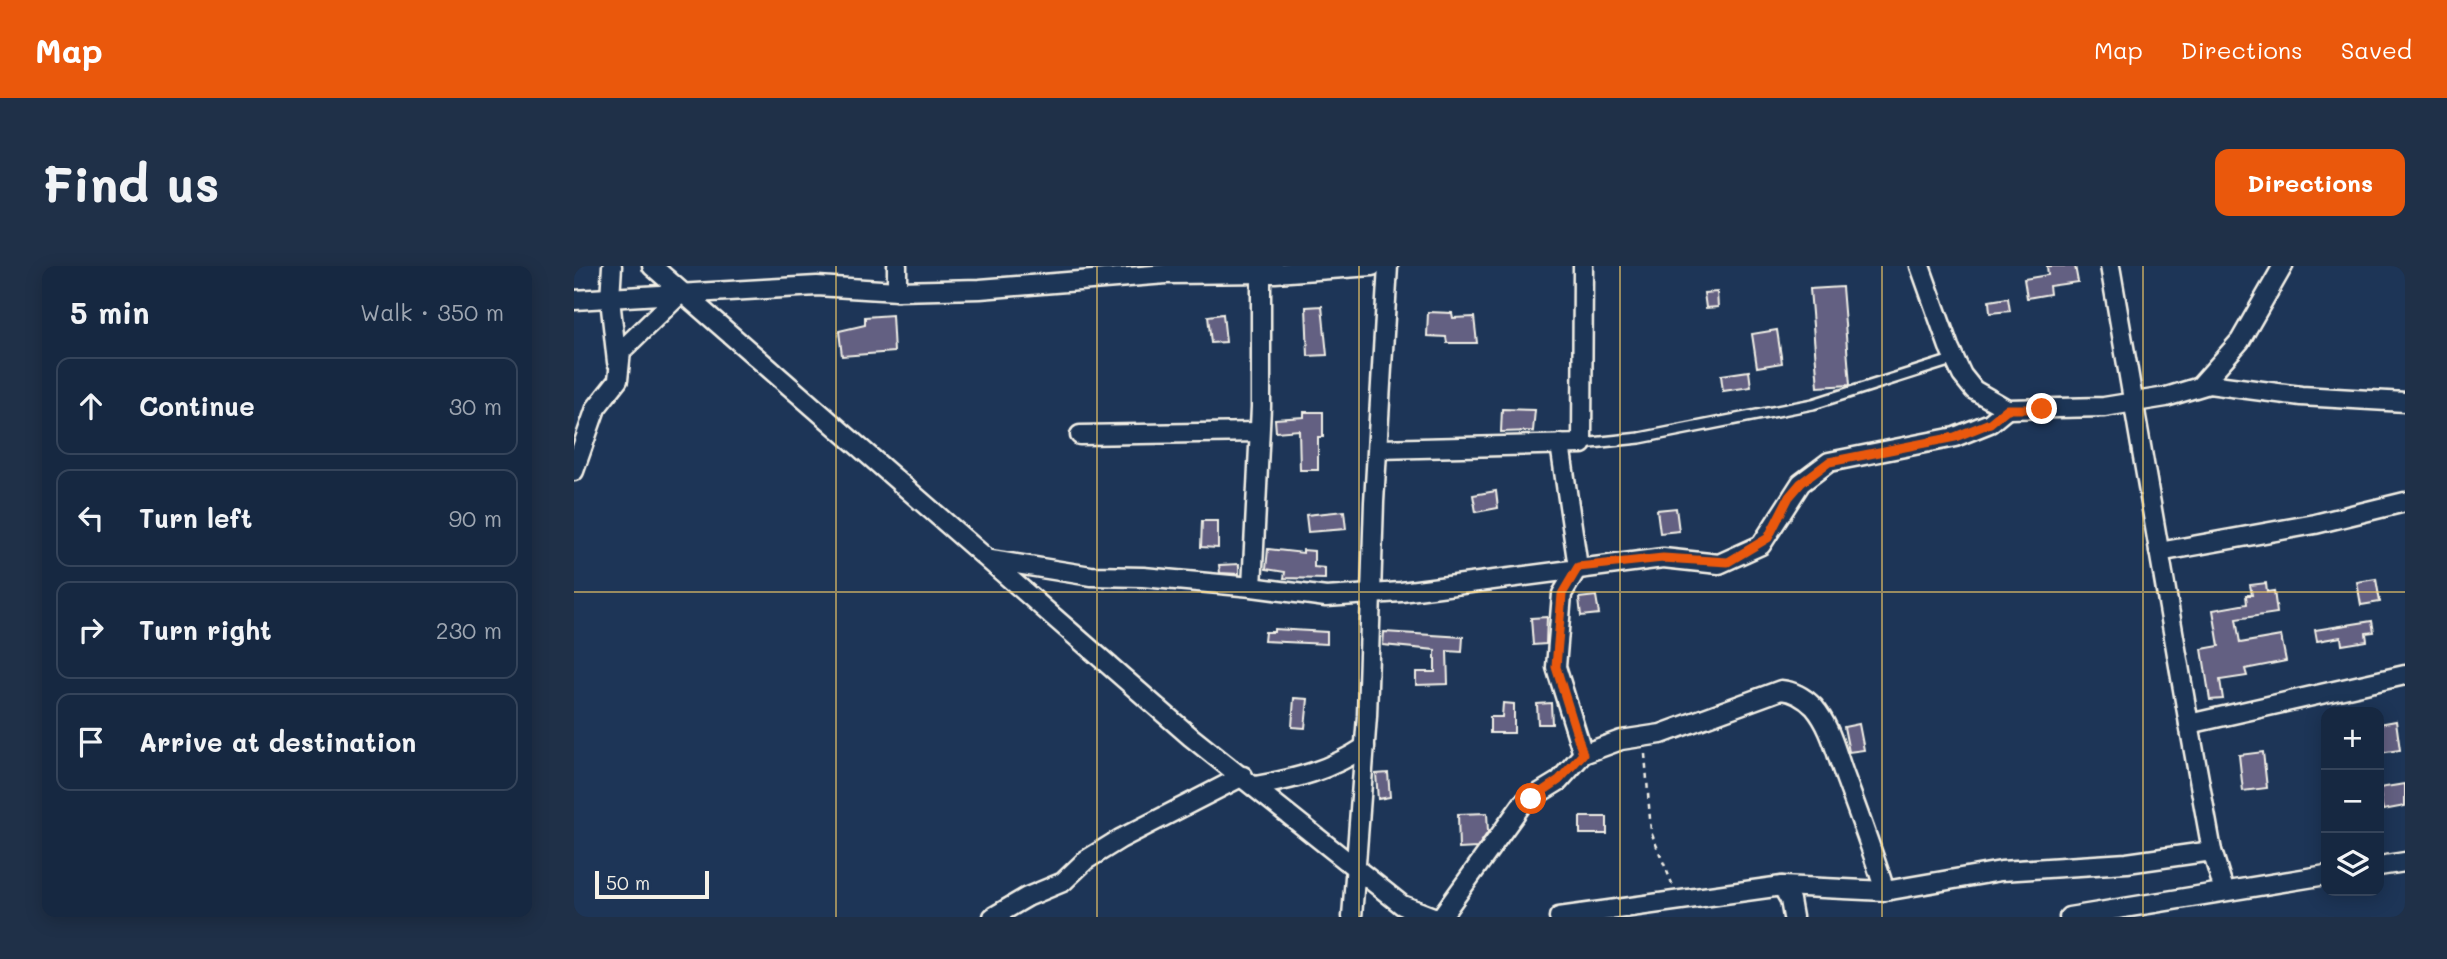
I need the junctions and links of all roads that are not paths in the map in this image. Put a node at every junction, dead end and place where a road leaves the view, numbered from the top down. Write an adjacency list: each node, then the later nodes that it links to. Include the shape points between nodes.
1 (612, 266): 15 (street)
2 (652, 266): 14 (street)
3 (897, 266): 13 (street)
4 (1045, 266): 12 (street)
5 (1372, 266): 11 (street)
6 (1388, 266): 27 (street)
7 (1583, 266): 26 (street)
8 (1920, 266): 17 (street)
9 (2110, 266): 20 (street)
10 (2283, 266): 19 (street, via 2240,341)
11 (1261, 269): 12 (street); 23 (street)
12 (1047, 285): 13 (street)
13 (897, 291): 14 (street, via 817,286)
14 (680, 294): 15 (street); 18 (street, via 621,351); 31 (street)
15 (610, 299): 16 (street); 18 (street)
16 (574, 300)
17 (1955, 359): 22 (street, via 1975,390); 26 (lane, via 1813,404 1640,438)
18 (618, 380): 28 (street, via 596,408)
19 (2202, 385): 20 (street); 21 (street, via 2339,400)
20 (2136, 402): 22 (street); 30 (street)
21 (2405, 402)
22 (2007, 409): 32 (street, via 1990,423 1955,437 1829,462 1812,471 1795,490 1768,538 1728,562 1663,558)
23 (1259, 432): 24 (street); 33 (street)
24 (1080, 435)
25 (1560, 444): 26 (street); 27 (street); 32 (street)
26 (1583, 444)
27 (1378, 449): 34 (street)
28 (574, 471)
29 (2405, 502): 30 (street, via 2315,524)
30 (2159, 551): 36 (street)
31 (991, 560): 33 (street, via 1091,576); 39 (street, via 1191,737)
32 (1578, 567): 34 (street); 38 (street, via 1562,594 1556,667)
33 (1252, 587): 34 (street, via 1326,597)
34 (1373, 592): 37 (street)
35 (2405, 675): 36 (street)
36 (2189, 724): 40 (street)
37 (1365, 747): 39 (street, via 1301,778); 43 (street)
38 (1583, 754): 47 (street, via 1612,742 1643,739 1774,692 1793,691 1815,709 1832,739); 52 (street, via 1559,780 1523,803)
39 (1249, 781): 43 (street); 49 (street, via 1120,839 1086,860 1063,882)
40 (2213, 851): 46 (street); 47 (street, via 2127,863 2001,871)
41 (2405, 862): 42 (street)
42 (2384, 865)
43 (1354, 868): 50 (street); 51 (street, via 1402,905)
44 (2321, 876): 46 (street)
45 (1782, 886): 47 (street); 53 (street); 54 (street)
46 (2224, 890): 48 (street)
47 (1885, 891)
48 (2169, 909): 55 (street)
49 (992, 917)
50 (1352, 917)
51 (1433, 917)
52 (1441, 917)
53 (1559, 917)
54 (1793, 917)
55 (2069, 917)

